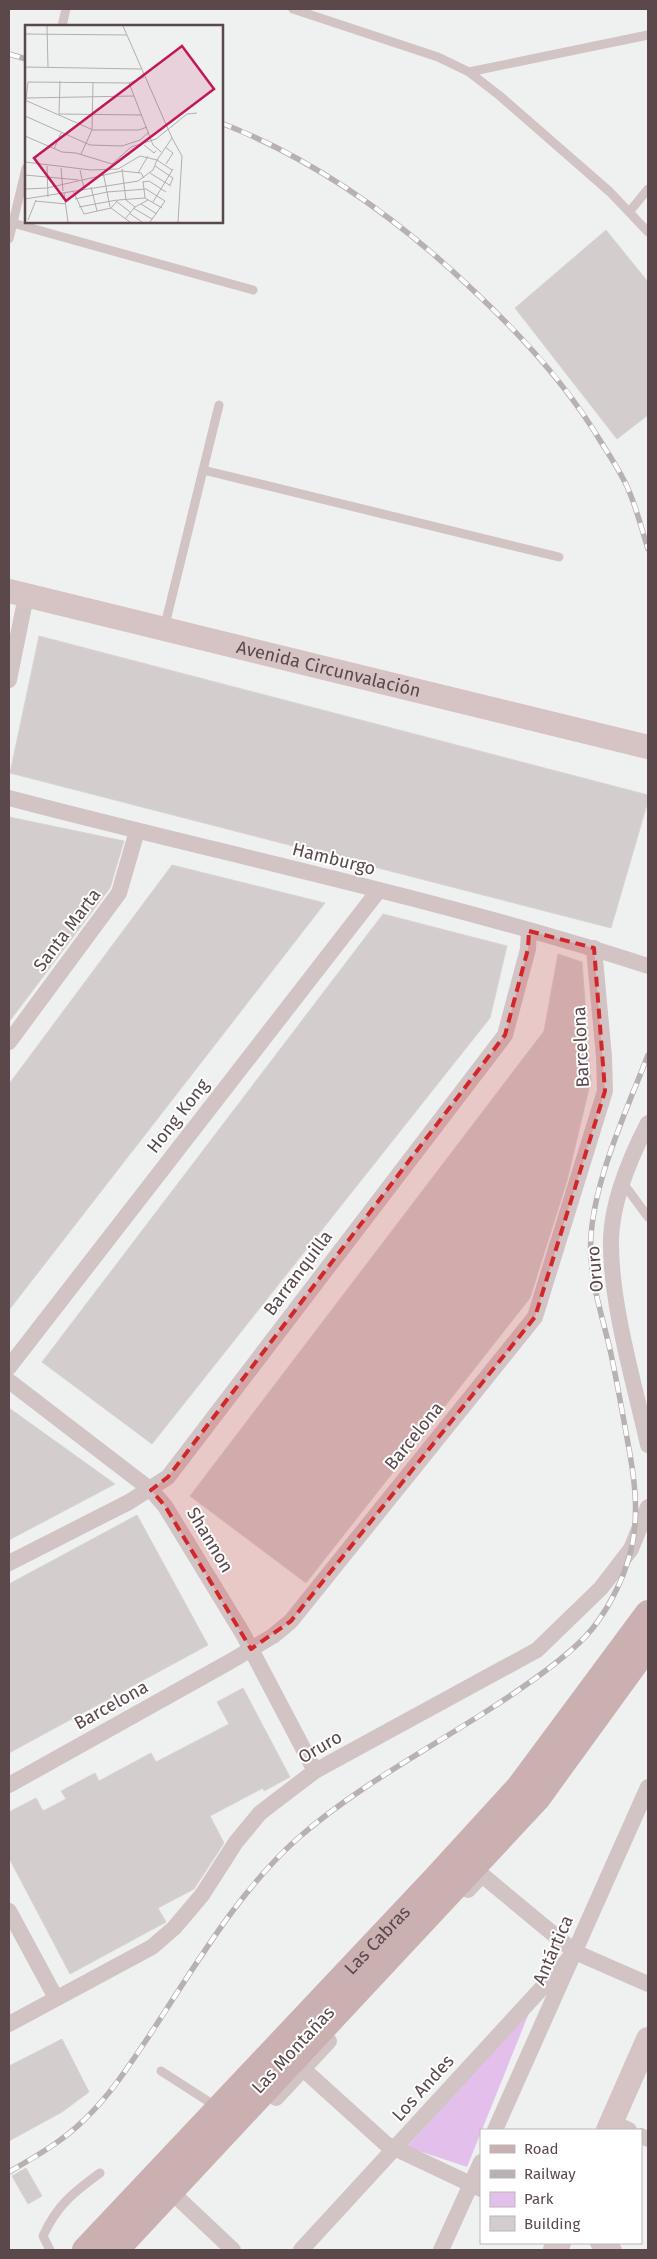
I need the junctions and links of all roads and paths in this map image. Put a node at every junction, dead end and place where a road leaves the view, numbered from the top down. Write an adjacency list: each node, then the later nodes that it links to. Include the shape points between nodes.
1 (66, 9): 3 (lane)
2 (293, 9): 5 (lane, via 438,56)
3 (62, 25)
4 (648, 35): 5 (lane)
5 (469, 72): 8 (lane)
6 (25, 172): 9 (lane)
7 (648, 189): 8 (lane)
8 (630, 211): 10 (lane)
9 (11, 223): 11 (lane); 12 (lane)
10 (648, 232)
11 (9, 239)
12 (252, 290)
13 (219, 405): 14 (lane)
14 (203, 470): 15 (lane); 17 (lane)
15 (559, 557)
16 (17, 593): 17 (street, Avenida Circunvalación); 18 (street)
17 (164, 629): 19 (street, Avenida Circunvalación)
18 (9, 680)
19 (648, 747)
20 (9, 798): 21 (street, Hamburgo)
21 (136, 831): 22 (street, Hamburgo); 26 (street, Santa Marta, via 120,893)
22 (379, 890): 23 (street, Hamburgo); 30 (street, Hong Kong)
23 (529, 931): 24 (street, Hamburgo); 33 (street, Barranquilla, via 528,949 505,1035 168,1477)
24 (594, 948): 25 (street, Hamburgo); 38 (street, Barcelona, via 604,1091 535,1317 291,1621)
25 (648, 966)
26 (9, 1042)
27 (648, 1123): 28 (street, Oruro)
28 (623, 1183): 29 (lane); 32 (street, Oruro, via 611,1237 614,1277)
29 (648, 1217)
30 (9, 1367)
31 (9, 1381): 33 (street, Shannon)
32 (648, 1445)
33 (151, 1490): 35 (street, Barranquilla); 38 (street, Shannon, via 176,1521)
34 (648, 1507): 39 (street, Oruro, via 632,1549 601,1588 537,1650)
35 (9, 1563)
36 (648, 1613): 50 (main road, Las Cabras, via 519,1787)
37 (648, 1646): 61 (main road, Las Cabras, via 537,1799)
38 (251, 1649): 39 (street, Shannon); 40 (street, Barcelona)
39 (314, 1771): 45 (street, Oruro, via 260,1813 236,1842 202,1895 174,1928 152,1947)
40 (9, 1785)
41 (648, 1787): 43 (street, Antártica)
42 (9, 1911): 45 (street)
43 (575, 1952): 44 (street); 48 (street, Las Montañas, via 482,1875); 52 (street, Antártica); 53 (street, Los Andes)
44 (648, 1984)
45 (56, 1998): 46 (street, Oruro)
46 (9, 2024)
47 (648, 2039): 51 (street)
48 (303, 2069): 53 (street); 57 (street, Las Montañas)
49 (161, 2071): 50 (lane)
50 (219, 2108): 60 (main road, Las Cabras)
51 (616, 2128)
52 (495, 2129)
53 (394, 2149): 56 (street); 64 (street, Los Andes)
54 (480, 2167): 56 (street)
55 (100, 2173): 59 (lane, via 69,2196 54,2215 43,2236)
56 (476, 2187): 65 (street)
57 (180, 2200): 62 (street, Las Montañas); 63 (street)
58 (600, 2244): 66 (street)
59 (45, 2249)
60 (85, 2250)
61 (116, 2250)
62 (132, 2250)
63 (233, 2250)
64 (301, 2250)
65 (441, 2250)
66 (614, 2250)

